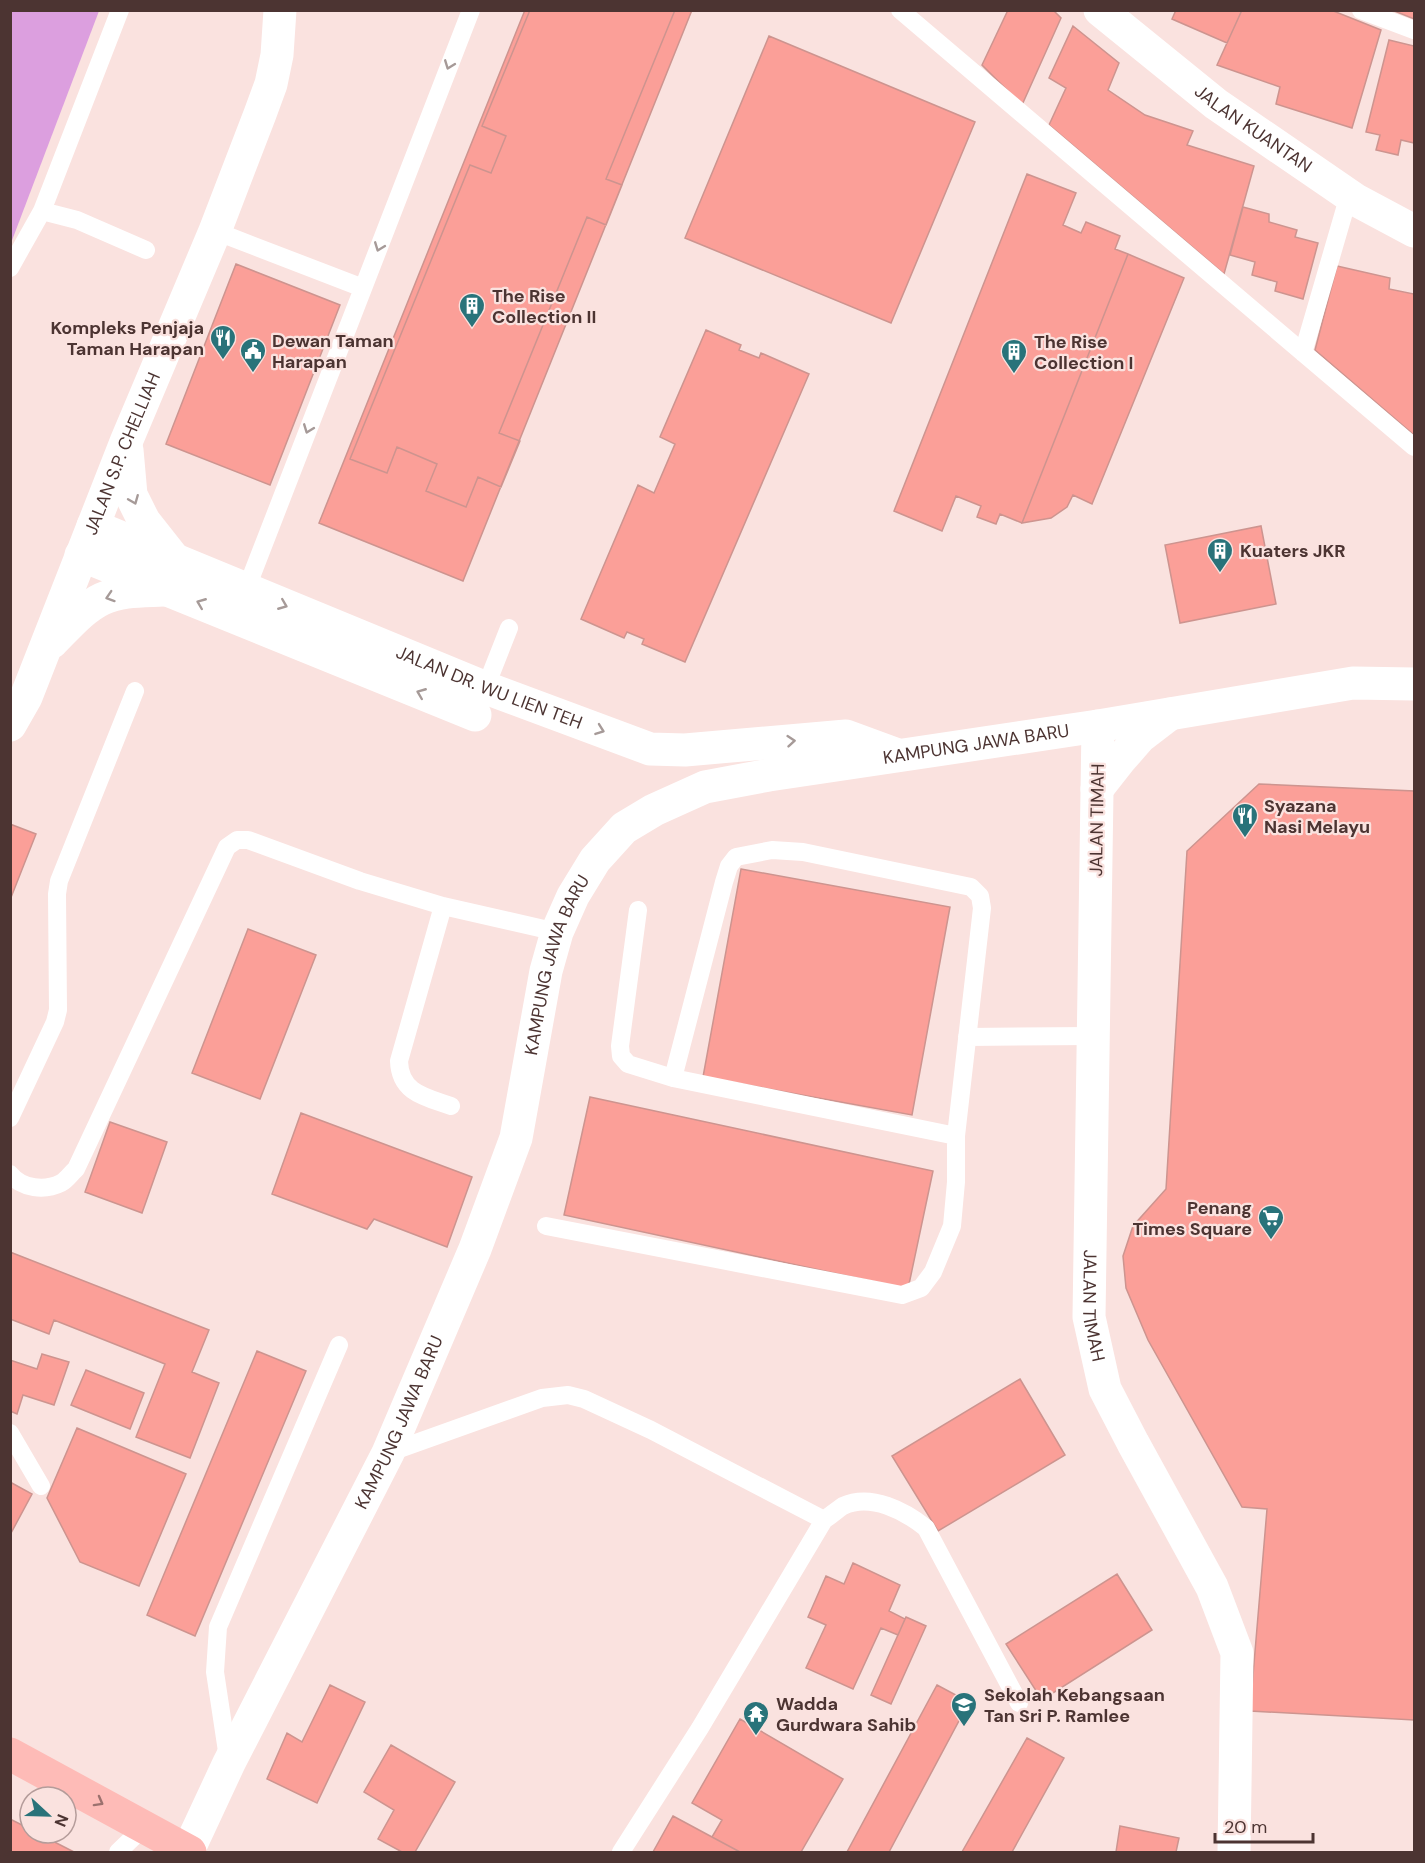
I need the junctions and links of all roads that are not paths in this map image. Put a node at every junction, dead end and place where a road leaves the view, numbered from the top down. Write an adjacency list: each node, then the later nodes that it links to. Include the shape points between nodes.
1 (120, 10): 9 (lane)
2 (280, 10): 10 (street, JALAN S.P. CHELLIAH, via 271,84)
3 (471, 10): 14 (lane, one-way to 14)
4 (900, 10): 15 (lane)
5 (1100, 10): 8 (street, JALAN KUANTAN, via 1216,104)
6 (1361, 10): 7 (lane)
7 (1414, 30)
8 (1349, 195): 11 (street, JALAN KUANTAN); 15 (lane)
9 (42, 212): 12 (lane, via 77,220); 13 (lane)
10 (215, 231): 14 (lane); 16 (street, JALAN S.P. CHELLIAH)
11 (1414, 231)
12 (146, 250)
13 (10, 268)
14 (363, 288): 20 (lane, one-way to 20)
15 (1303, 353): 17 (lane)
16 (126, 442): 18 (street, JALAN S.P. CHELLIAH); 19 (street, one-way to 19, via 131,495)
17 (1414, 447)
18 (87, 541): 19 (street, JALAN DR. WU LIEN TEH); 22 (street, JALAN S.P. CHELLIAH)
19 (172, 576): 20 (street, JALAN DR. WU LIEN TEH); 22 (street, one-way to 22, via 102,599); 25 (street, JALAN DR. WU LIEN TEH, one-way to 19)
20 (246, 590): 25 (street, JALAN DR. WU LIEN TEH, one-way to 25)
21 (510, 628): 25 (lane)
22 (45, 648): 27 (street, JALAN S.P. CHELLIAH)
23 (1414, 684): 26 (street, KAMPUNG JAWA BARU, via 1353,683)
24 (135, 691): 38 (lane, via 59,881 56,1016)
25 (480, 701): 29 (street, JALAN DR. WU LIEN TEH, one-way to 29, via 650,749 685,750 846,736)
26 (1172, 713): 28 (street, KAMPUNG JAWA BARU); 30 (street, via 1140,737)
27 (10, 725)
28 (1098, 726): 29 (street, KAMPUNG JAWA BARU); 30 (street, JALAN TIMAH)
29 (900, 756): 33 (street, KAMPUNG JAWA BARU, via 705,788 654,810 624,828 595,860)
30 (1097, 789): 34 (street, JALAN TIMAH)
31 (443, 906): 33 (lane); 37 (lane, via 399,1070 404,1083 415,1093); 40 (lane, via 248,840 237,840 226,847 76,1169 63,1182 46,1188 30,1187)
32 (638, 910): 36 (lane, via 621,1056 628,1064)
33 (557, 932): 44 (street, KAMPUNG JAWA BARU, via 546,971 516,1138 475,1249)
34 (1094, 1036): 35 (lane); 54 (street, JALAN TIMAH, via 1089,1317 1105,1389 1212,1587 1237,1653)
35 (967, 1037): 36 (lane, via 982,908 980,896 971,887 803,852 772,850 736,857 729,866); 39 (lane)
36 (673, 1078): 39 (lane)
37 (451, 1106)
38 (10, 1118)
39 (956, 1136): 41 (lane, via 952,1226 933,1272 921,1288 902,1295)
40 (10, 1174)
41 (546, 1226)
42 (339, 1345): 49 (lane, via 218,1627 215,1672)
43 (10, 1433): 45 (lane)
44 (388, 1453): 46 (lane, via 542,1398 568,1395 584,1398 651,1430); 49 (street, KAMPUNG JAWA BARU)
45 (41, 1486)
46 (824, 1520): 47 (lane, via 843,1506 879,1503 926,1528); 53 (lane)
47 (1019, 1703)
48 (10, 1754): 50 (main road, one-way to 50)
49 (229, 1763): 52 (street, KAMPUNG JAWA BARU)
50 (144, 1827): 51 (lane); 52 (main road)
51 (118, 1852)
52 (189, 1852)
53 (621, 1852)
54 (1234, 1852)

